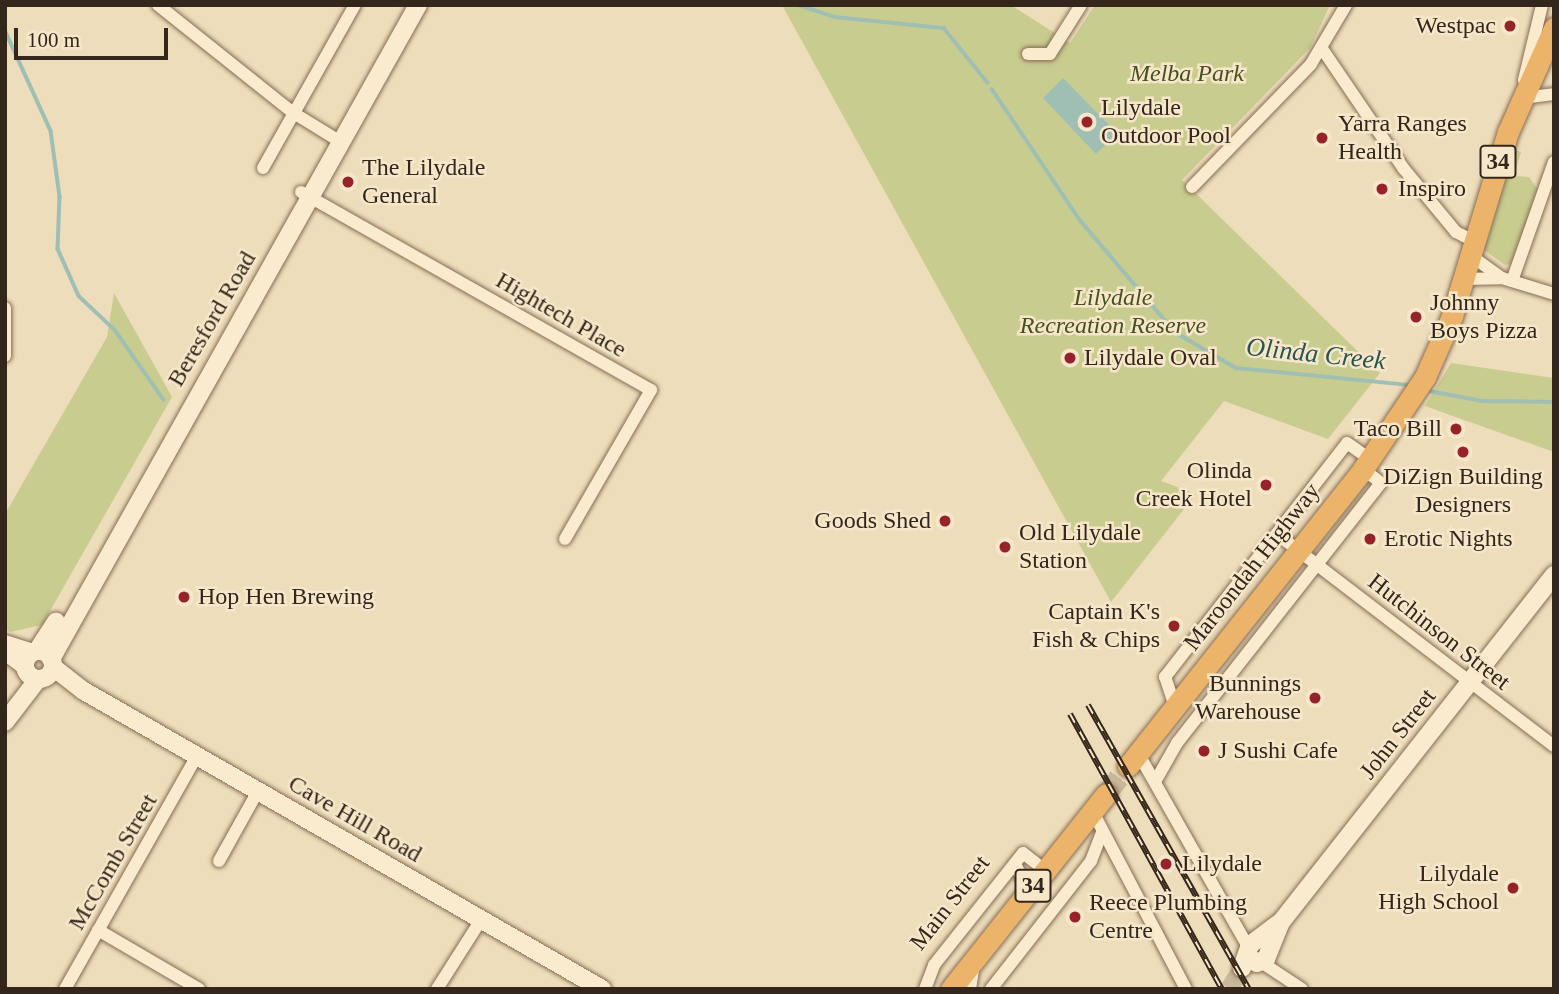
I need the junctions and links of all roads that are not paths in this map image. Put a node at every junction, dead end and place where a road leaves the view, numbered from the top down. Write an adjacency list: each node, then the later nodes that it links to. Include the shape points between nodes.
1 (158, 5): 8 (street)
2 (355, 5): 14 (street)
3 (407, 5): 15 (main road, Beresford Road)
4 (418, 5): 15 (main road, Beresford Road)
5 (1081, 5): 11 (street, via 1050,54)
6 (1346, 5): 10 (street)
7 (1542, 5): 13 (street)
8 (172, 9): 14 (street)
9 (1554, 29): 13 (highway, 34)
10 (1323, 50): 18 (street); 20 (street, via 1404,169)
11 (1028, 54)
12 (1554, 94): 13 (street)
13 (1521, 100): 20 (highway, 34)
14 (292, 112): 15 (street); 17 (street)
15 (337, 139): 19 (main road, Beresford Road)
16 (1554, 162): 22 (street)
17 (263, 169)
18 (1192, 187)
19 (305, 195): 28 (street, Hightech Place, via 651,390); 34 (main road, Beresford Road)
20 (1472, 248): 21 (highway, 34); 22 (street)
21 (1463, 279): 22 (street); 26 (highway, Maroondah Highway / 34, via 1425,377)
22 (1507, 279): 23 (street)
23 (1554, 294)
24 (5, 308): 25 (street)
25 (5, 356)
26 (1363, 468): 27 (street, via 1347,443); 29 (highway, Maroondah Highway / 34); 30 (street, via 1381,483)
27 (1278, 535): 29 (street, Hutchinson Street); 36 (street, via 1165,677)
28 (565, 539)
29 (1299, 550): 30 (street, Hutchinson Street); 36 (highway, Maroondah Highway / 34)
30 (1317, 564): 35 (street, Hutchinson Street); 41 (street, via 1177,743)
31 (1554, 575): 35 (main road, John Street)
32 (5, 643): 34 (street, Cave Hill Road)
33 (5, 652): 34 (street, Cave Hill Road)
34 (38, 666): 37 (main road, Beresford Road); 39 (main road, Cave Hill Road)
35 (1469, 683): 38 (street, Hutchinson Street); 52 (main road, John Street)
36 (1175, 706): 40 (highway, Maroondah Highway / 34)
37 (6, 720)
38 (1554, 746)
39 (197, 755): 42 (main road, Cave Hill Road); 51 (street, McComb Street)
40 (1133, 759): 41 (street)
41 (1156, 780): 52 (street)
42 (258, 791): 47 (street); 50 (main road, Cave Hill Road)
43 (1106, 794): 44 (highway, 34)
44 (1093, 812): 45 (street); 48 (highway, 34)
45 (1102, 832): 61 (street, via 1091,861); 62 (street)
46 (1019, 858): 48 (street); 49 (street); 58 (street, Main Street, via 934,965)
47 (219, 861)
48 (1046, 871): 49 (highway, 34)
49 (1029, 892): 53 (highway, 34)
50 (481, 920): 56 (street); 57 (main road, Cave Hill Road)
51 (98, 930): 54 (street); 55 (street, McComb Street)
52 (1255, 958): 63 (street)
53 (974, 960): 59 (highway, 34); 60 (street)
54 (197, 988)
55 (65, 989)
56 (437, 989)
57 (602, 989)
58 (925, 989)
59 (951, 989)
60 (971, 989)
61 (991, 989)
62 (1186, 989)
63 (1302, 989)

